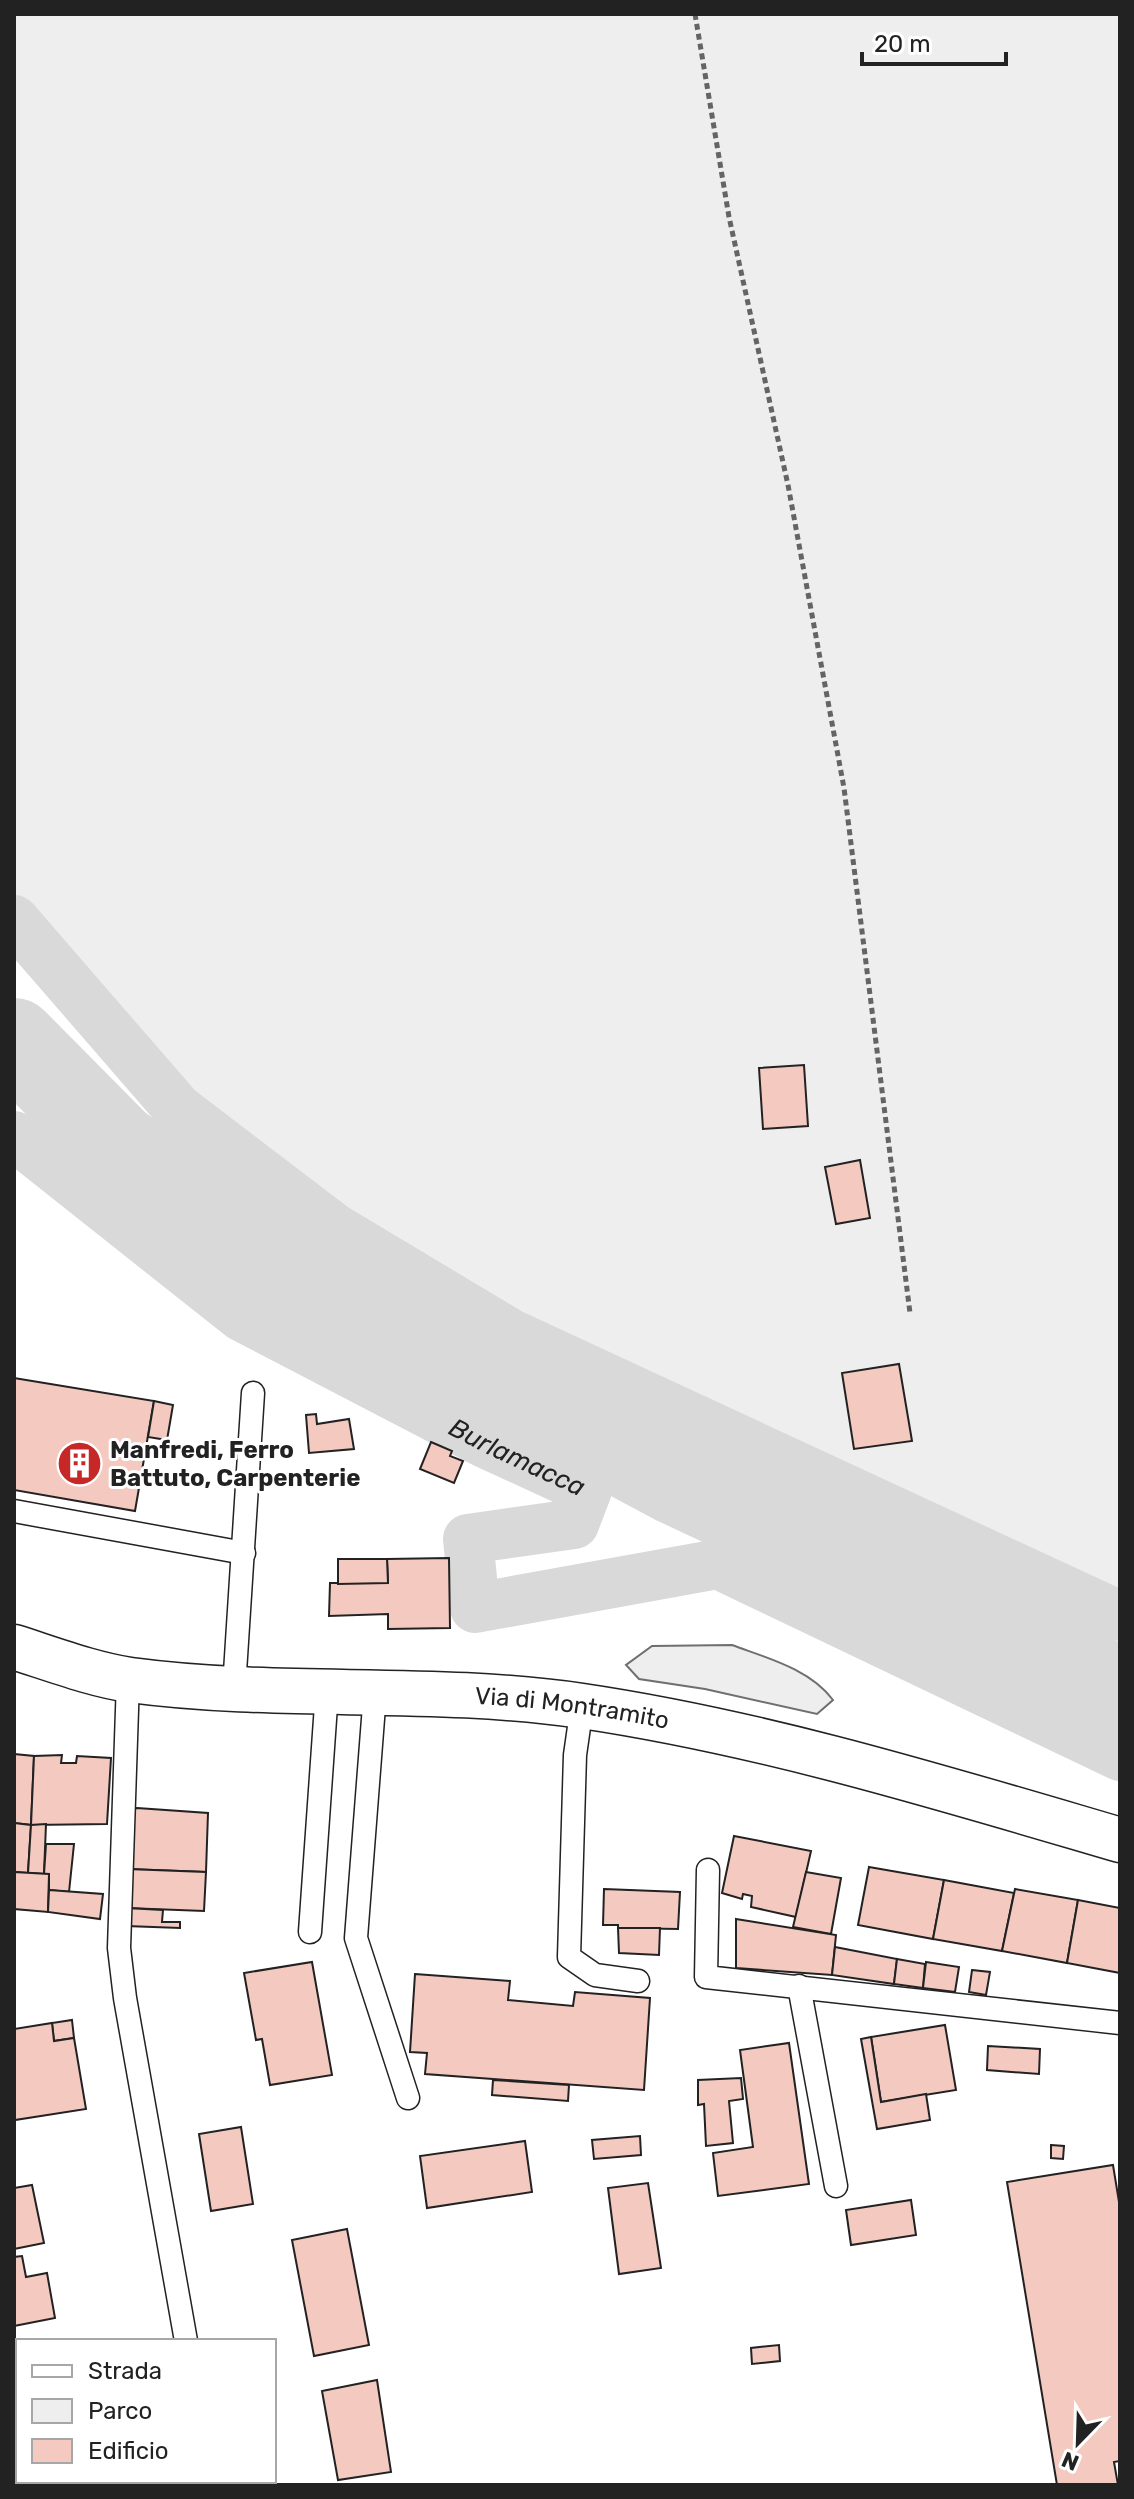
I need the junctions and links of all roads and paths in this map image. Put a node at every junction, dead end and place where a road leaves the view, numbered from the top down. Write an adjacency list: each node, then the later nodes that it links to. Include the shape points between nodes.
1 (695, 14): 2 (path, via 729,217 788,485 844,788)
2 (910, 1313)
3 (253, 1393): 5 (lane)
4 (14, 1511): 5 (lane)
5 (244, 1553): 8 (lane)
6 (14, 1647): 7 (main road, Via di Montramito)
7 (128, 1680): 8 (main road, Via di Montramito); 20 (lane, via 119,1948)
8 (234, 1688): 9 (main road, Via di Montramito)
9 (327, 1691): 10 (main road, Via di Montramito); 14 (lane)
10 (375, 1693): 11 (main road, Via di Montramito, via 496,1696); 18 (lane, via 356,1938)
11 (582, 1706): 12 (main road, Via di Montramito, via 809,1753); 15 (lane, via 575,1755 569,1957 595,1975)
12 (1120, 1840)
13 (708, 1870): 16 (lane, via 706,1977)
14 (310, 1932)
15 (638, 1981)
16 (799, 1986): 17 (lane); 19 (lane)
17 (1120, 2023)
18 (408, 2098)
19 (836, 2186)
20 (186, 2339)

